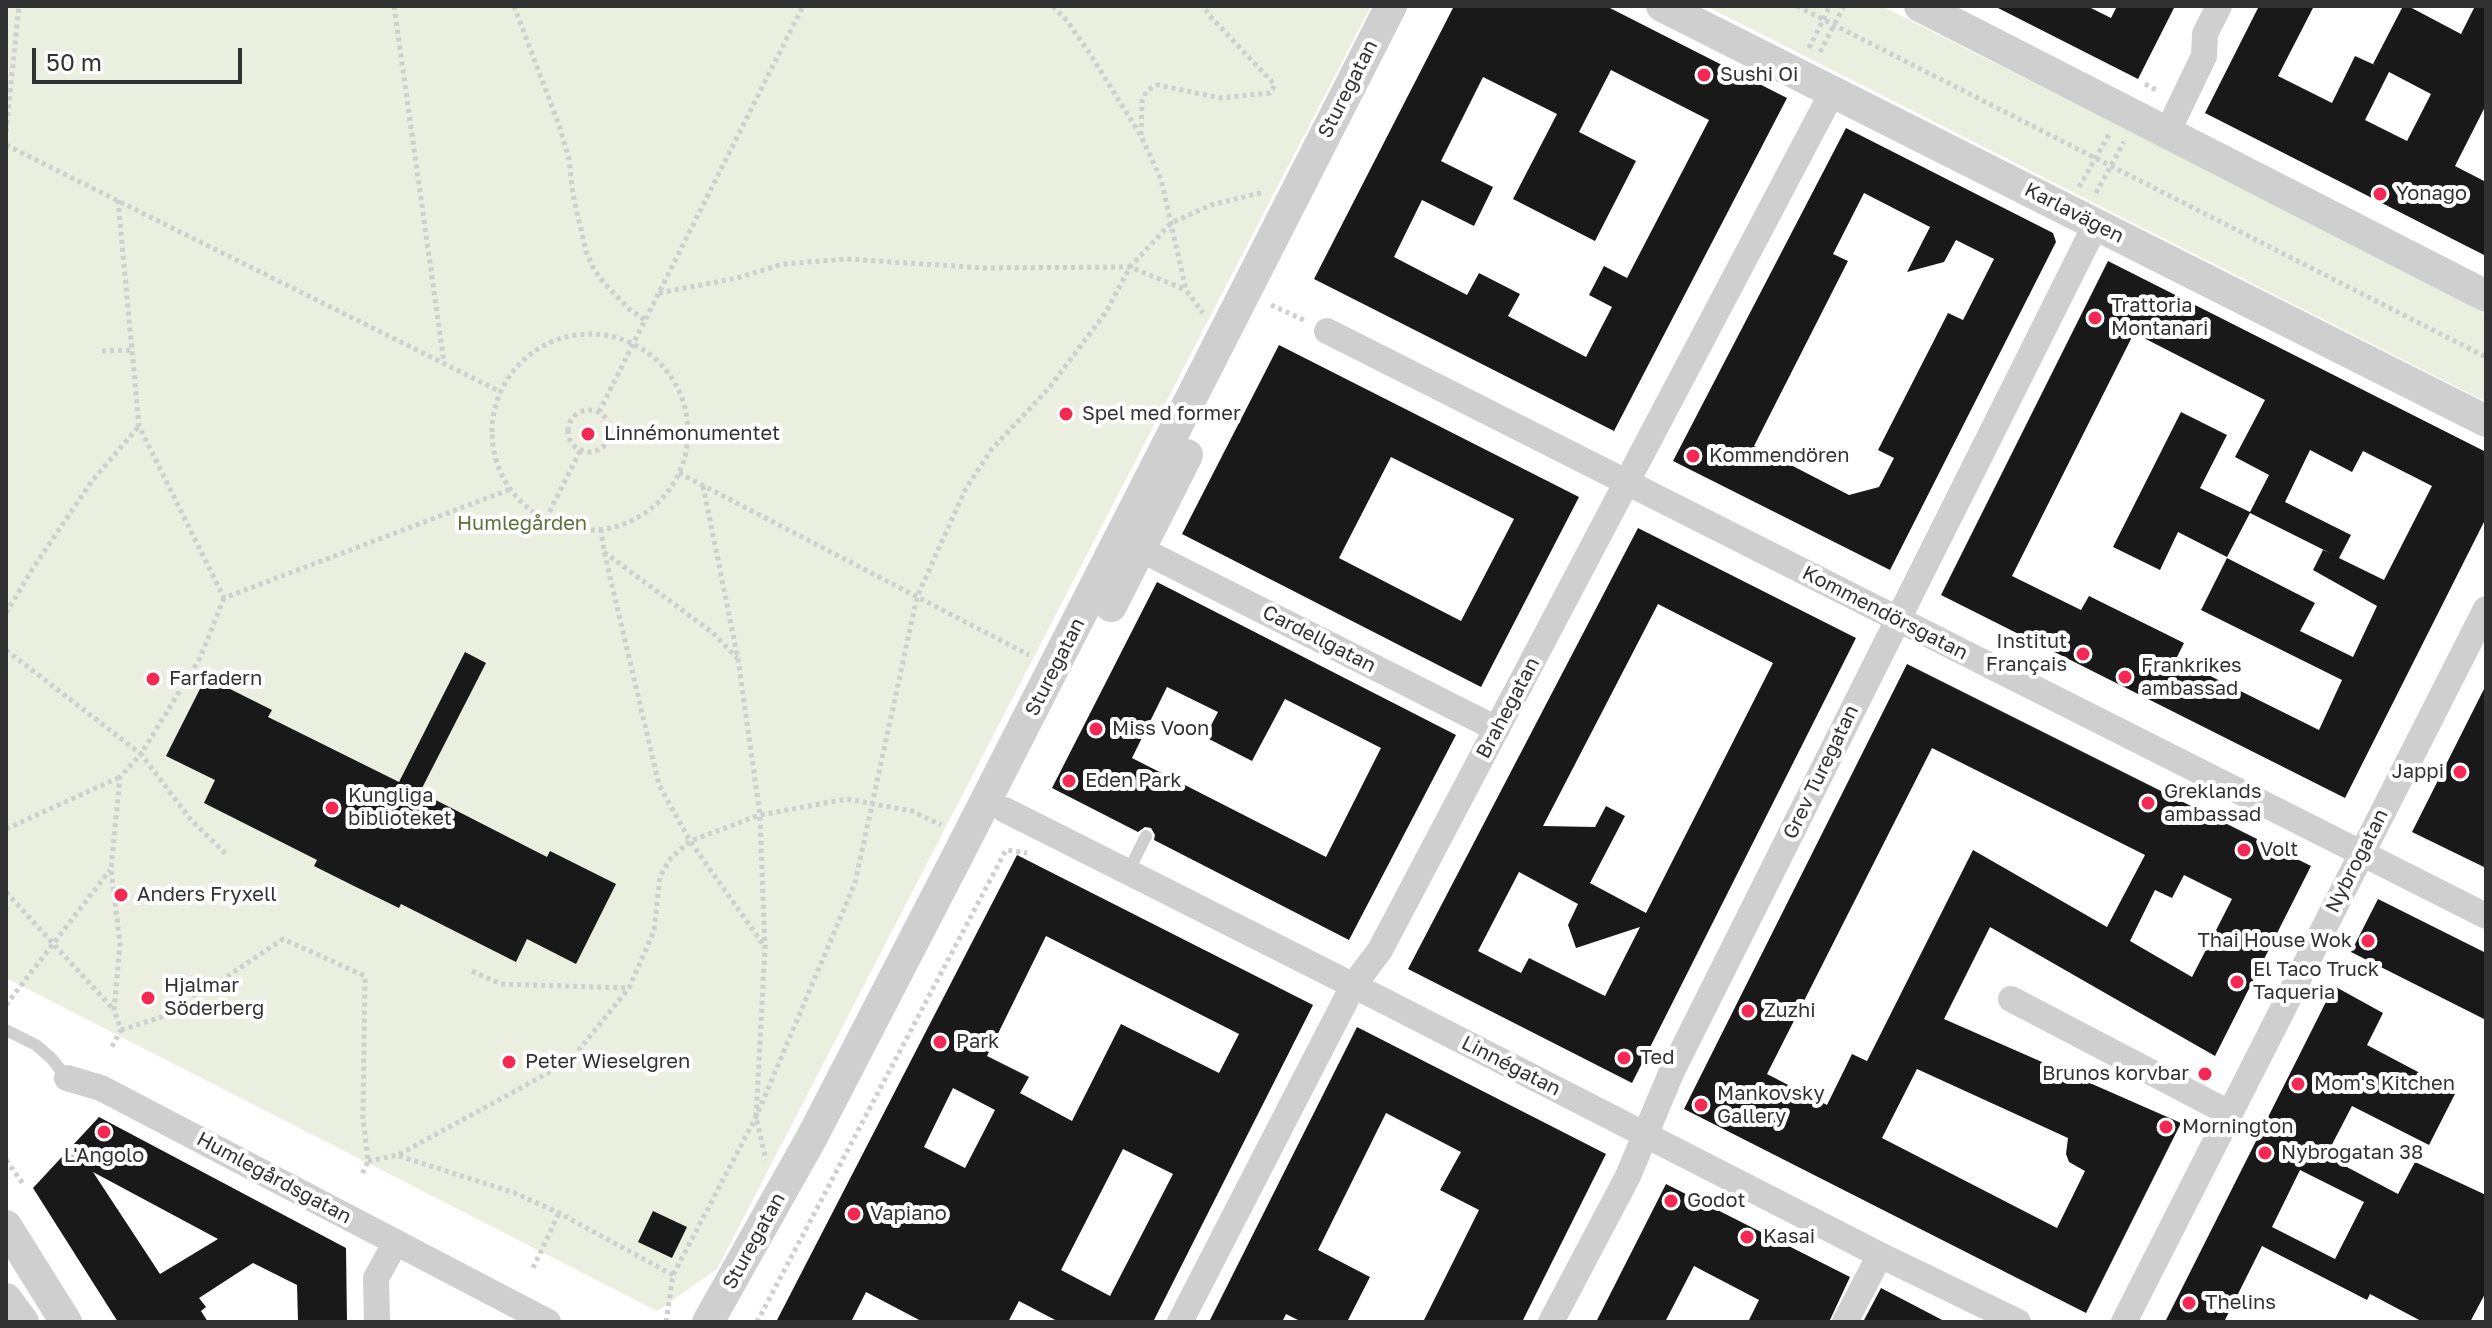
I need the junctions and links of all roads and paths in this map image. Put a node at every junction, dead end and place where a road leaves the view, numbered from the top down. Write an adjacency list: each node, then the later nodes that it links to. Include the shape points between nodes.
1 (19, 6): 20 (path)
2 (394, 6): 42 (path)
3 (514, 6): 36 (path, via 569,159 586,251 607,286)
4 (803, 6): 32 (path)
5 (1053, 6): 22 (path)
6 (1203, 6): 22 (path, via 1275,85 1270,93 1220,98 1158,85 1147,90 1142,101)
7 (1391, 6): 114 (street, Sturegatan, via 812,1137)
8 (1415, 6): 34 (street, Sturegatan)
9 (1662, 6): 17 (street, Karlavägen)
10 (1797, 6): 15 (path)
11 (1830, 6): 15 (path)
12 (1844, 6): 16 (path)
13 (1920, 6): 21 (street)
14 (2219, 6): 21 (street, via 2205,34 2204,56)
15 (1824, 20): 16 (path); 17 (path)
16 (1834, 25): 17 (path); 24 (path)
17 (1816, 73): 28 (street, Karlavägen); 49 (street, Brahegatan)
18 (2114, 125): 24 (path)
19 (2130, 129): 25 (path)
20 (6, 132)
21 (2167, 133): 33 (street)
22 (1141, 136): 29 (path, via 1161,179)
23 (6, 145): 27 (path)
24 (2095, 159): 25 (path); 28 (path)
25 (2110, 166): 28 (path); 41 (path)
26 (1269, 191): 29 (path, via 1211,205)
27 (118, 200): 39 (path); 42 (path)
28 (2085, 211): 45 (street, Karlavägen); 60 (street, Grev Turegatan)
29 (1171, 223): 30 (path); 31 (path)
30 (1130, 267): 31 (path); 32 (path, via 984,268 818,260); 56 (path, via 1106,312 1049,388 991,450 965,490)
31 (1186, 290): 35 (path)
32 (659, 293): 36 (path)
33 (2486, 296)
34 (1263, 301): 37 (path); 54 (street, Sturegatan)
35 (1204, 315)
36 (645, 320): 38 (path)
37 (1327, 331): 49 (street, Kommendörsgatan)
38 (634, 344): 43 (path, via 595,334 551,342 519,364); 44 (path); 48 (path, via 665,369 682,397 688,438)
39 (133, 350): 40 (path); 46 (path)
40 (102, 351)
41 (2486, 357)
42 (444, 364): 43 (path)
43 (501, 392): 51 (path, via 493,416 494,449)
44 (599, 412): 47 (path, via 610,424 607,444 593,452); 47 (path, via 584,410 571,420 568,437)
45 (2486, 421)
46 (139, 426): 57 (path); 59 (path, via 92,481)
47 (580, 451): 52 (path)
48 (679, 473): 50 (path); 53 (path, via 647,511)
49 (1627, 483): 60 (street, Kommendörsgatan); 64 (street, Brahegatan)
50 (703, 486): 56 (path); 62 (path)
51 (511, 489): 52 (path); 57 (path)
52 (546, 519): 53 (path)
53 (601, 529): 55 (path)
54 (1140, 549): 64 (street, Cardellgatan); 68 (street, Sturegatan)
55 (604, 551): 62 (path, via 713,633); 73 (path, via 659,785)
56 (917, 597): 63 (path); 67 (path)
57 (224, 598): 65 (path, via 200,658)
58 (2486, 609): 74 (street, Nybrogatan)
59 (6, 613)
60 (1897, 618): 74 (street, Kommendörsgatan); 95 (street, Grev Turegatan, via 1660,1094)
61 (6, 650): 65 (path)
62 (738, 659): 69 (path)
63 (1041, 661)
64 (1497, 729): 84 (street, Brahegatan, via 1380,950)
65 (141, 754): 66 (path); 76 (path, via 191,820)
66 (120, 777): 70 (path); 77 (path)
67 (872, 803): 69 (path, via 847,799); 71 (path, via 912,811); 94 (path, via 855,883)
68 (1005, 810): 78 (street, Linnégatan); 115 (street, Sturegatan)
69 (760, 815): 73 (path); 82 (path)
70 (6, 829)
71 (953, 831)
72 (1146, 836): 78 (lane)
73 (690, 841): 82 (path); 85 (path, via 660,876 654,931)
74 (2361, 852): 80 (street, Kommendörsgatan); 93 (street, Nybrogatan)
75 (1030, 854): 116 (path, Sturegatan, via 1006,850)
76 (227, 855)
77 (111, 869): 81 (path); 88 (path, via 120,944)
78 (1128, 872): 84 (street, Linnégatan)
79 (6, 892): 81 (path)
80 (2486, 916)
81 (53, 943): 87 (path); 88 (path)
82 (765, 948): 94 (path)
83 (472, 971): 85 (path, via 501,984)
84 (1353, 986): 95 (street, Linnégatan); 117 (street, Brahegatan)
85 (629, 988): 96 (path, via 570,1061)
86 (2011, 999): 93 (street)
87 (6, 1005)
88 (114, 1010): 90 (path)
89 (6, 1030): 92 (lane, Humlegårdsgatan, via 36,1045)
90 (121, 1030): 91 (path); 98 (path, via 171,1014 283,939 365,976 363,1118)
91 (110, 1050)
92 (67, 1078): 104 (street, Humlegårdsgatan, via 101,1088)
93 (2229, 1113): 121 (street, Nybrogatan)
94 (756, 1117): 99 (path); 107 (path)
95 (1645, 1134): 105 (street, Linnégatan); 118 (street, Grev Turegatan)
96 (398, 1155): 98 (path); 102 (path)
97 (6, 1160): 101 (path)
98 (368, 1161): 100 (path)
99 (768, 1168)
100 (361, 1177)
101 (24, 1185)
102 (559, 1213): 106 (path); 107 (path)
103 (6, 1226): 110 (street)
104 (396, 1242): 111 (street, via 376,1278); 112 (street, Humlegårdsgatan)
105 (1880, 1255): 119 (street); 120 (street, Linnégatan)
106 (533, 1268)
107 (673, 1275): 113 (path)
108 (6, 1299): 109 (street)
109 (23, 1322)
110 (66, 1322)
111 (377, 1322)
112 (548, 1322)
113 (666, 1322)
114 (708, 1322)
115 (733, 1322)
116 (757, 1322)
117 (1180, 1322)
118 (1551, 1322)
119 (1845, 1322)
120 (2018, 1322)
121 (2124, 1322)

